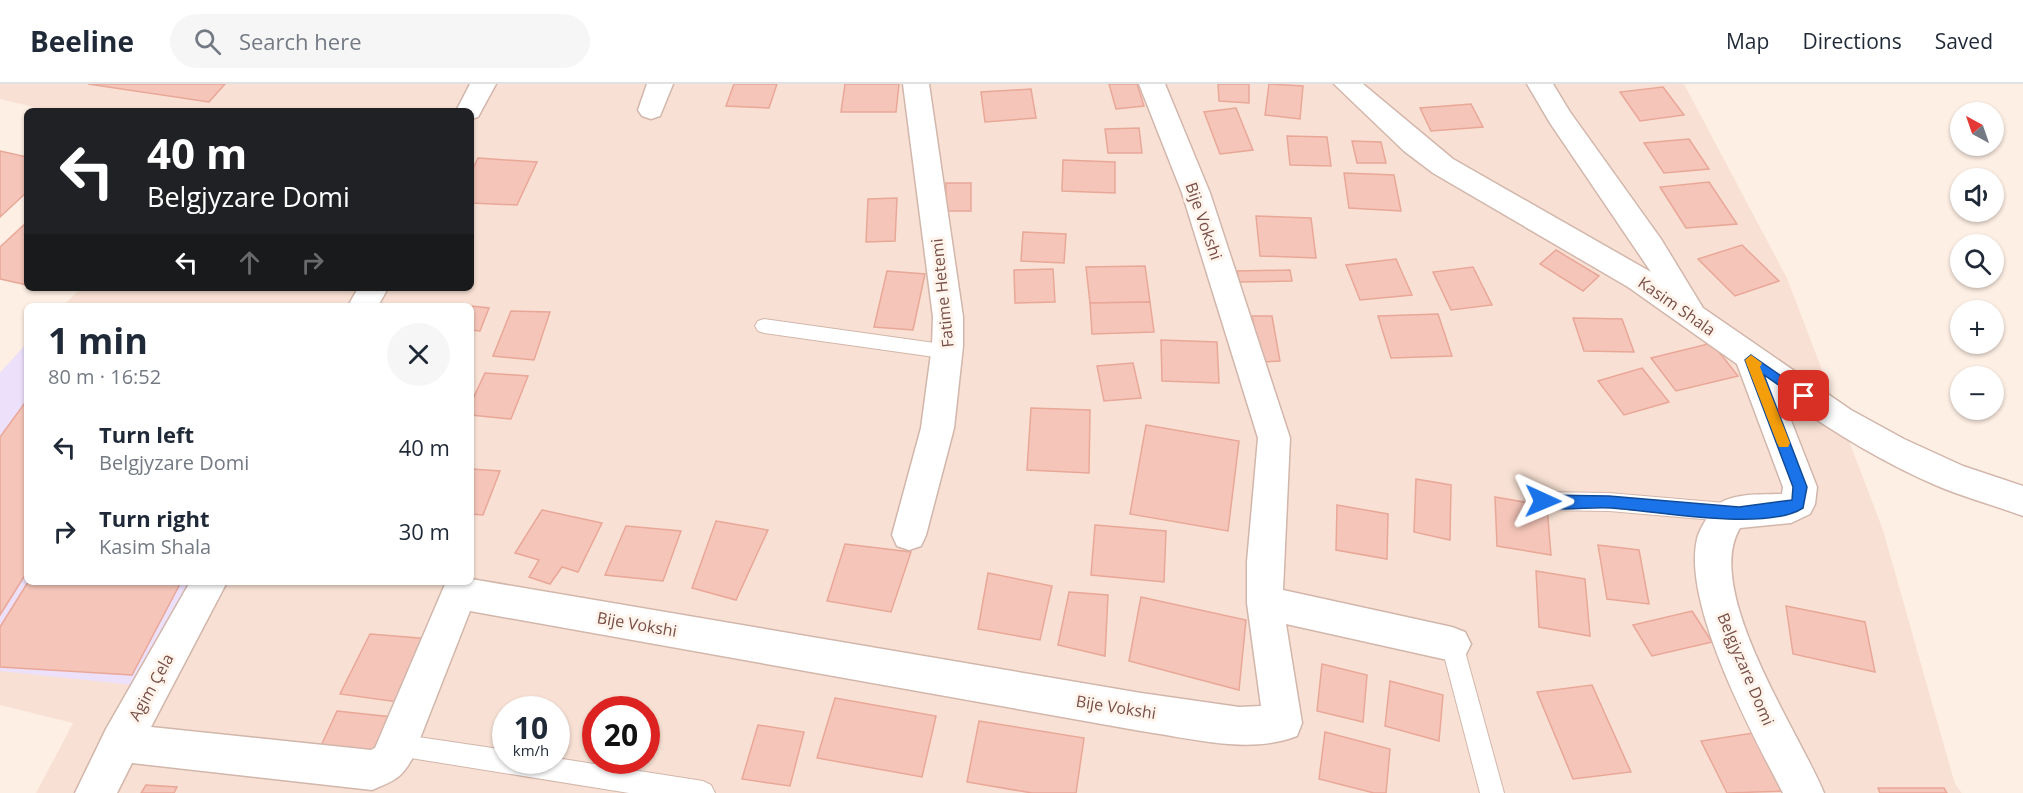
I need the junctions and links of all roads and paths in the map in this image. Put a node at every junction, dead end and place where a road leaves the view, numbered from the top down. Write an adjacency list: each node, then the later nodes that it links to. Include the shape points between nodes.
1 (483, 84): 7 (street)
2 (660, 84): 8 (street)
3 (916, 84): 11 (street, Fatime Hetemi, via 948,317)
4 (1152, 84): 18 (street, Bije Vokshi, via 1196,194 1274,438 1275,470 1264,564)
5 (1347, 84): 9 (street, Kasim Shala, via 1443,166)
6 (1540, 84): 9 (street)
7 (471, 108)
8 (651, 110)
9 (1692, 314): 12 (street, Kasim Shala)
10 (765, 326): 11 (lane)
11 (949, 352): 16 (street, Fatime Hetemi, via 941,416)
12 (1751, 360): 14 (street, Kasim Shala, via 1892,449 1953,477); 15 (street, via 1796,476 1800,496 1798,504 1791,508)
13 (1543, 501): 15 (lane, via 1609,502)
14 (2023, 501)
15 (1739, 513): 25 (street, Belgjyzare Domi, via 1728,517 1717,534 1714,572 1719,607 1761,711)
16 (909, 535)
17 (207, 585): 20 (street, Agim Çela)
18 (1265, 603): 19 (street); 21 (street, Bije Vokshi, via 1283,723 1239,726 459,593)
19 (1452, 644): 24 (lane)
20 (120, 743): 21 (street, Bije Vokshi, via 372,770 389,762); 22 (street, Agim Çela)
21 (398, 745): 23 (lane)
22 (95, 793)
23 (703, 793)
24 (1492, 793)
25 (1804, 793)

